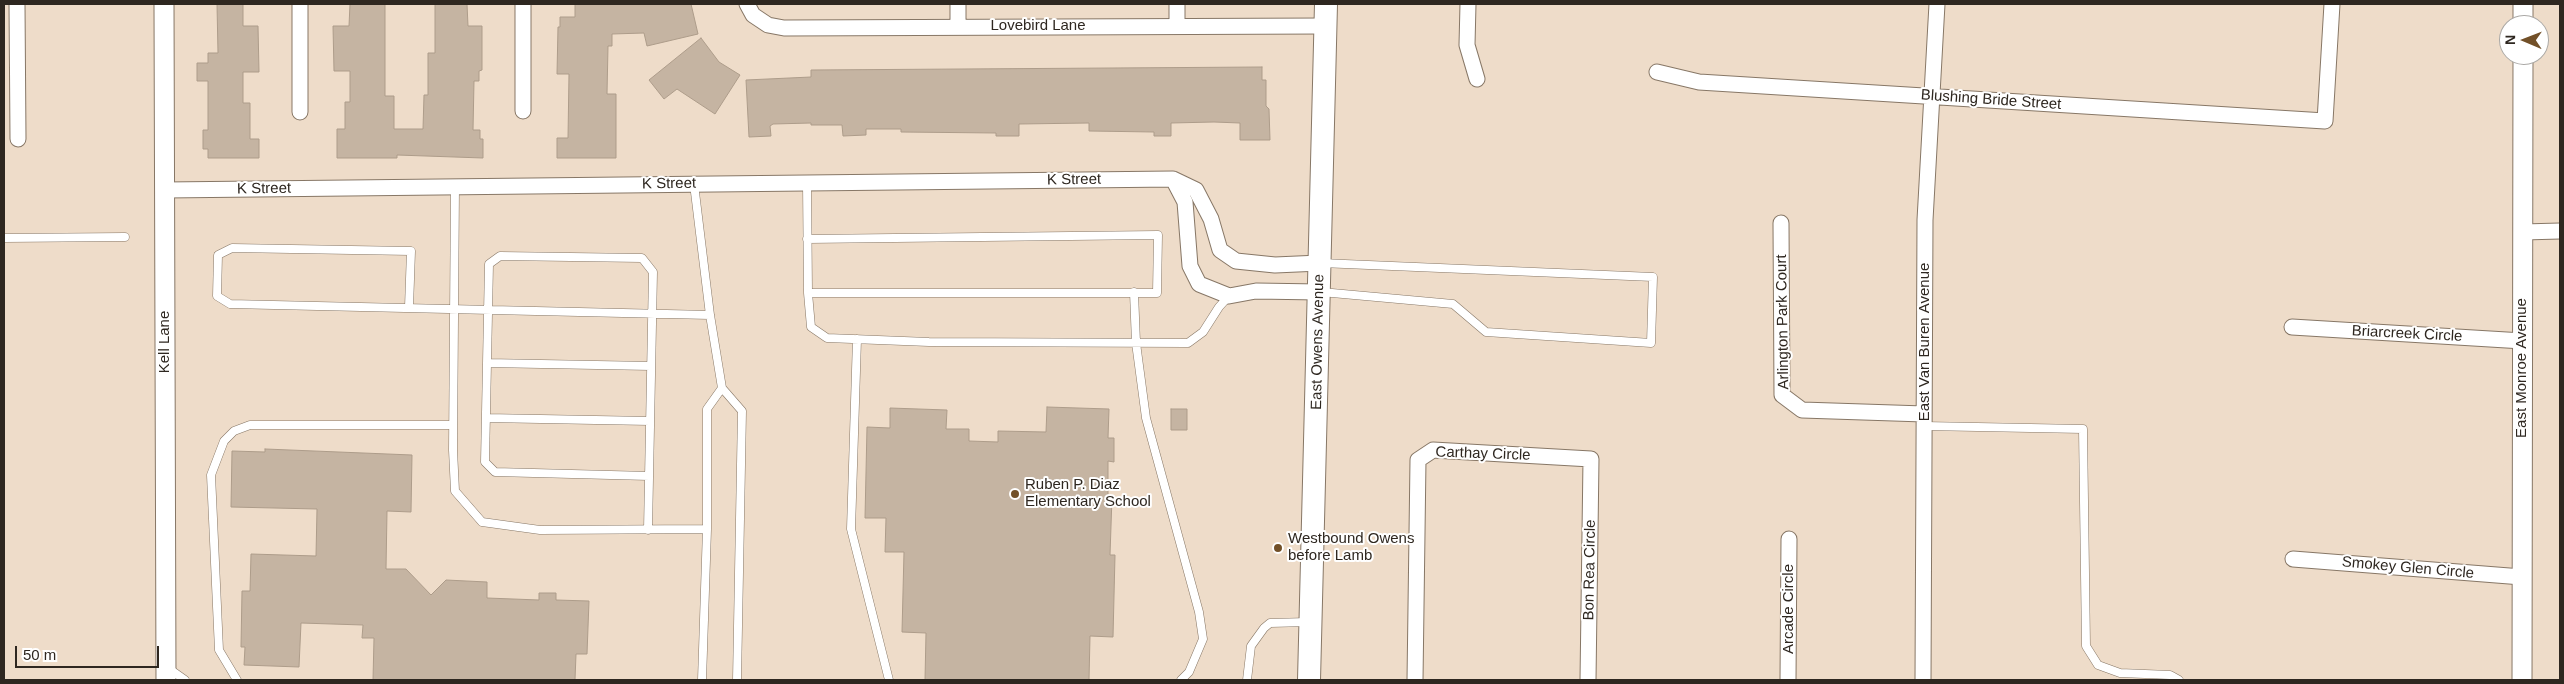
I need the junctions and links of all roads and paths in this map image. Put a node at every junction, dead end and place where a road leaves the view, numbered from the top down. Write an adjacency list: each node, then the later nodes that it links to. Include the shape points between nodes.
1 (17, 4): 15 (street)
2 (164, 4): 27 (street, Kell Lane)
3 (300, 4): 21 (street)
4 (523, 4): 20 (street)
5 (958, 4): 13 (street)
6 (1177, 4): 12 (street)
7 (1326, 4): 14 (main road, East Owens Avenue)
8 (1468, 4): 18 (street, via 1467,45)
9 (1937, 4): 19 (street, East Van Buren Avenue)
10 (2332, 4): 19 (street, Blushing Bride Street, via 2326,121)
11 (750, 10): 13 (street, Lovebird Lane, via 768,24 784,28)
12 (1177, 25): 13 (street, Lovebird Lane); 14 (street, Lovebird Lane)
13 (958, 26)
14 (1325, 26): 34 (main road, East Owens Avenue)
15 (11, 48): 22 (street)
16 (2523, 65): 30 (street, East Monroe Avenue)
17 (1657, 72): 19 (street, Blushing Bride Street, via 1699,82)
18 (1477, 80)
19 (1931, 96): 52 (street, East Van Buren Avenue, via 1925,220)
20 (523, 110)
21 (300, 112)
22 (18, 138)
23 (1173, 179): 24 (street, K Street); 34 (street, K Street, via 1196,190 1212,219 1220,250 1236,261); 38 (street, via 1185,202 1190,266 1200,284)
24 (807, 182): 25 (street, K Street); 33 (lane)
25 (694, 184): 26 (street, K Street); 43 (lane)
26 (455, 186): 27 (street, K Street); 40 (lane)
27 (165, 190): 63 (street, Kell Lane)
28 (1782, 222): 52 (street, Arlington Park Court, via 1782,395 1802,410)
29 (2560, 231): 30 (street)
30 (2523, 232): 46 (street, East Monroe Avenue)
31 (126, 237): 32 (lane)
32 (4, 238)
33 (808, 239): 35 (lane, via 1158,235 1157,293); 37 (lane)
34 (1320, 263): 36 (main road, East Owens Avenue); 36 (lane, via 1653,277 1651,343 1486,332 1453,304)
35 (1134, 292): 37 (lane); 47 (lane)
36 (1319, 292): 38 (street, via 1256,291); 62 (main road, East Owens Avenue)
37 (808, 293): 45 (lane, via 811,327 827,338)
38 (1229, 296): 47 (lane, via 1203,332 1188,343)
39 (409, 307): 39 (lane, via 230,304 217,296 218,255 232,248 411,251); 40 (lane)
40 (454, 308): 41 (lane); 54 (lane)
41 (488, 310): 42 (lane); 42 (lane, via 489,264 500,256 642,258 653,272); 48 (lane)
42 (652, 313): 43 (lane); 49 (lane)
43 (710, 315): 50 (lane)
44 (2292, 328): 46 (street, Briarcreek Circle)
45 (857, 339): 47 (lane); 68 (lane, via 851,529)
46 (2523, 341): 61 (street, East Monroe Avenue)
47 (1136, 342): 69 (lane, via 1146,418 1200,612 1202,639 1189,672)
48 (487, 363): 49 (lane); 51 (lane)
49 (651, 366): 53 (lane)
50 (722, 388): 57 (lane, via 707,409); 67 (lane, via 742,412)
51 (486, 418): 53 (lane); 56 (lane, via 485,462 495,472)
52 (1924, 420): 75 (street, East Van Buren Avenue); 76 (lane, via 2083,429 2086,646 2098,665 2120,673 2170,675)
53 (650, 421): 56 (lane)
54 (453, 425): 58 (lane, via 455,491 482,522 540,530); 65 (lane, via 250,425 234,431 224,441 211,475 219,650)
55 (1591, 459): 72 (street, Carthay Circle, via 1433,450 1418,460); 73 (street, Bon Rea Circle)
56 (649, 476): 58 (lane)
57 (707, 529): 58 (lane); 66 (lane)
58 (648, 530)
59 (1789, 539): 74 (street, Arcade Circle)
60 (2294, 559): 61 (street, Smokey Glen Circle)
61 (2522, 577): 77 (street, East Monroe Avenue)
62 (1310, 621): 70 (lane, via 1270,623 1264,628 1251,646); 71 (main road, East Owens Avenue)
63 (166, 673): 64 (lane)
64 (185, 680)
65 (237, 680)
66 (702, 680)
67 (736, 680)
68 (889, 680)
69 (1182, 680)
70 (1248, 680)
71 (1309, 680)
72 (1415, 680)
73 (1588, 680)
74 (1788, 680)
75 (1923, 680)
76 (2179, 680)
77 (2522, 680)

